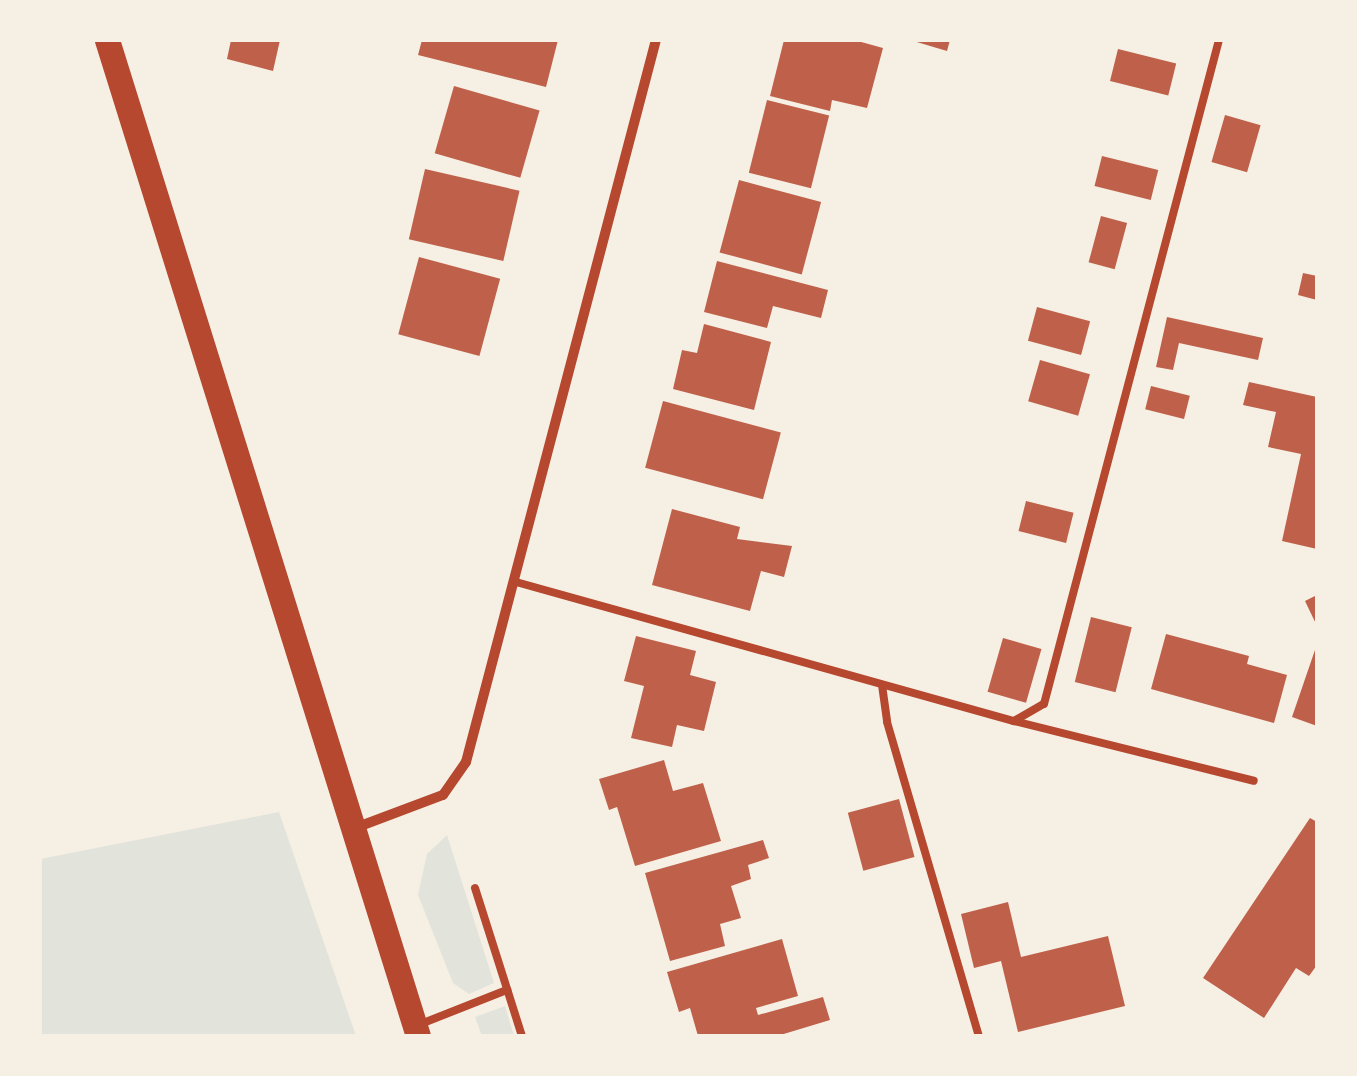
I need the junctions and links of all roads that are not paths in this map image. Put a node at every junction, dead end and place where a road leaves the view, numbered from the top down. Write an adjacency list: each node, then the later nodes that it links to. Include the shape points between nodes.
1 (107, 40): 8 (main road)
2 (656, 40): 4 (street)
3 (1219, 40): 6 (lane, via 1044,704)
4 (516, 582): 5 (lane); 8 (street, via 466,762 443,795)
5 (882, 685): 6 (lane); 13 (lane, via 887,722)
6 (1014, 721): 7 (lane)
7 (1254, 781)
8 (355, 828): 11 (main road)
9 (475, 888): 10 (lane)
10 (507, 990): 11 (lane); 12 (lane)
11 (417, 1031)
12 (522, 1036)
13 (979, 1036)

